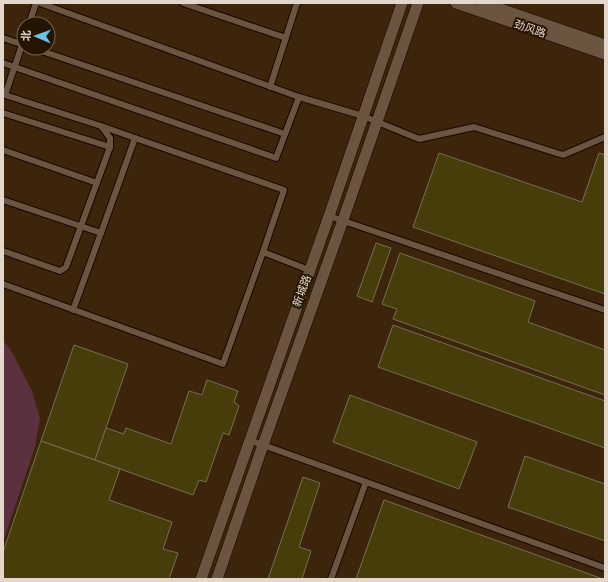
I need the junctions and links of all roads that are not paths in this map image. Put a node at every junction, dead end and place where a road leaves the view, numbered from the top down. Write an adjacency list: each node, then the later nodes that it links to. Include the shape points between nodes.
1 (36, 3): 9 (lane)
2 (40, 3): 19 (lane)
3 (183, 3): 11 (lane)
4 (297, 3): 11 (lane)
5 (402, 3): 22 (street, 新城路)
6 (418, 3): 23 (street, 新城路)
7 (456, 3): 14 (street, 劲风路)
8 (483, 3): 13 (street, 劲风路)
9 (32, 16)
10 (3, 38): 12 (lane)
11 (286, 38): 19 (lane)
12 (16, 41)
13 (605, 45)
14 (605, 54)
15 (19, 56): 18 (lane)
16 (56, 56): 25 (lane)
17 (3, 63): 18 (lane)
18 (15, 67): 24 (lane, via 5,95); 25 (lane, via 276,158)
19 (270, 86): 20 (lane)
20 (299, 97): 22 (lane); 25 (lane)
21 (3, 112): 28 (lane)
22 (363, 116): 23 (lane); 32 (street, 新城路)
23 (377, 122): 26 (lane, via 419,139 474,127 563,156); 33 (street, 新城路)
24 (100, 126): 27 (lane); 28 (lane, via 110,138)
25 (285, 134)
26 (605, 136)
27 (135, 138): 35 (lane); 37 (lane, via 284,190)
28 (110, 147): 30 (lane)
29 (3, 150): 30 (lane)
30 (97, 182): 34 (lane)
31 (3, 200): 34 (lane)
32 (329, 216): 33 (lane); 38 (street, 新城路)
33 (343, 220): 41 (lane); 43 (street, 新城路)
34 (81, 227): 35 (lane); 36 (lane, via 66,267 60,271)
35 (101, 233): 40 (lane)
36 (3, 251)
37 (263, 252): 38 (lane); 40 (lane, via 222,364)
38 (310, 270): 42 (street, 新城路)
39 (3, 284): 40 (lane)
40 (74, 310)
41 (605, 310)
42 (249, 440): 43 (lane); 46 (street, 新城路)
43 (263, 445): 44 (lane); 47 (street, 新城路)
44 (366, 482): 45 (lane); 48 (lane)
45 (605, 568)
46 (201, 579)
47 (217, 579)
48 (331, 579)

